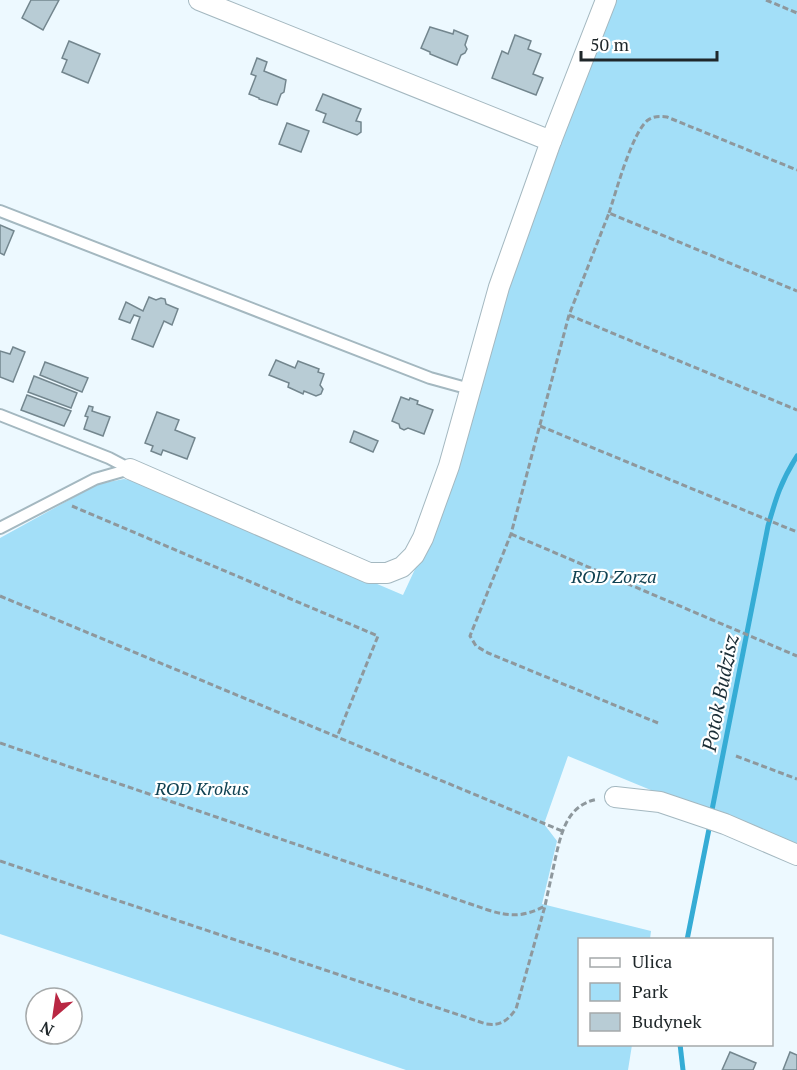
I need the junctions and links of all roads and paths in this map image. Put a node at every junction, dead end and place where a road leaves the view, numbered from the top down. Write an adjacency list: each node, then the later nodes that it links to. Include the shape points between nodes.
1 (199, 0): 5 (street)
2 (606, 0): 5 (street)
3 (766, 0): 4 (path)
4 (797, 13)
5 (551, 141): 11 (street, via 499,287)
6 (797, 170): 8 (path, via 657,116 643,125 636,138)
7 (0, 211): 11 (lane, via 430,378)
8 (609, 213): 9 (path); 10 (path)
9 (797, 291)
10 (569, 315): 12 (path); 14 (path)
11 (470, 389): 15 (street, via 449,466 423,538 402,567 387,573 369,573)
12 (797, 410)
13 (0, 415): 15 (lane)
14 (540, 426): 18 (path); 19 (path)
15 (130, 469): 17 (lane, via 95,479)
16 (69, 505): 23 (path, via 378,636)
17 (0, 528)
18 (797, 532)
19 (511, 534): 21 (path); 22 (path, via 470,636 476,646)
20 (0, 596): 23 (path)
21 (797, 656)
22 (658, 723)
23 (337, 737): 28 (path)
24 (0, 744): 31 (path, via 500,914 524,915)
25 (736, 756): 26 (path)
26 (797, 779)
27 (615, 797): 28 (path, via 580,806); 29 (street, via 660,802)
28 (562, 831): 31 (path)
29 (797, 855)
30 (0, 861): 31 (path, via 497,1025 507,1021 516,1009)
31 (544, 906)

